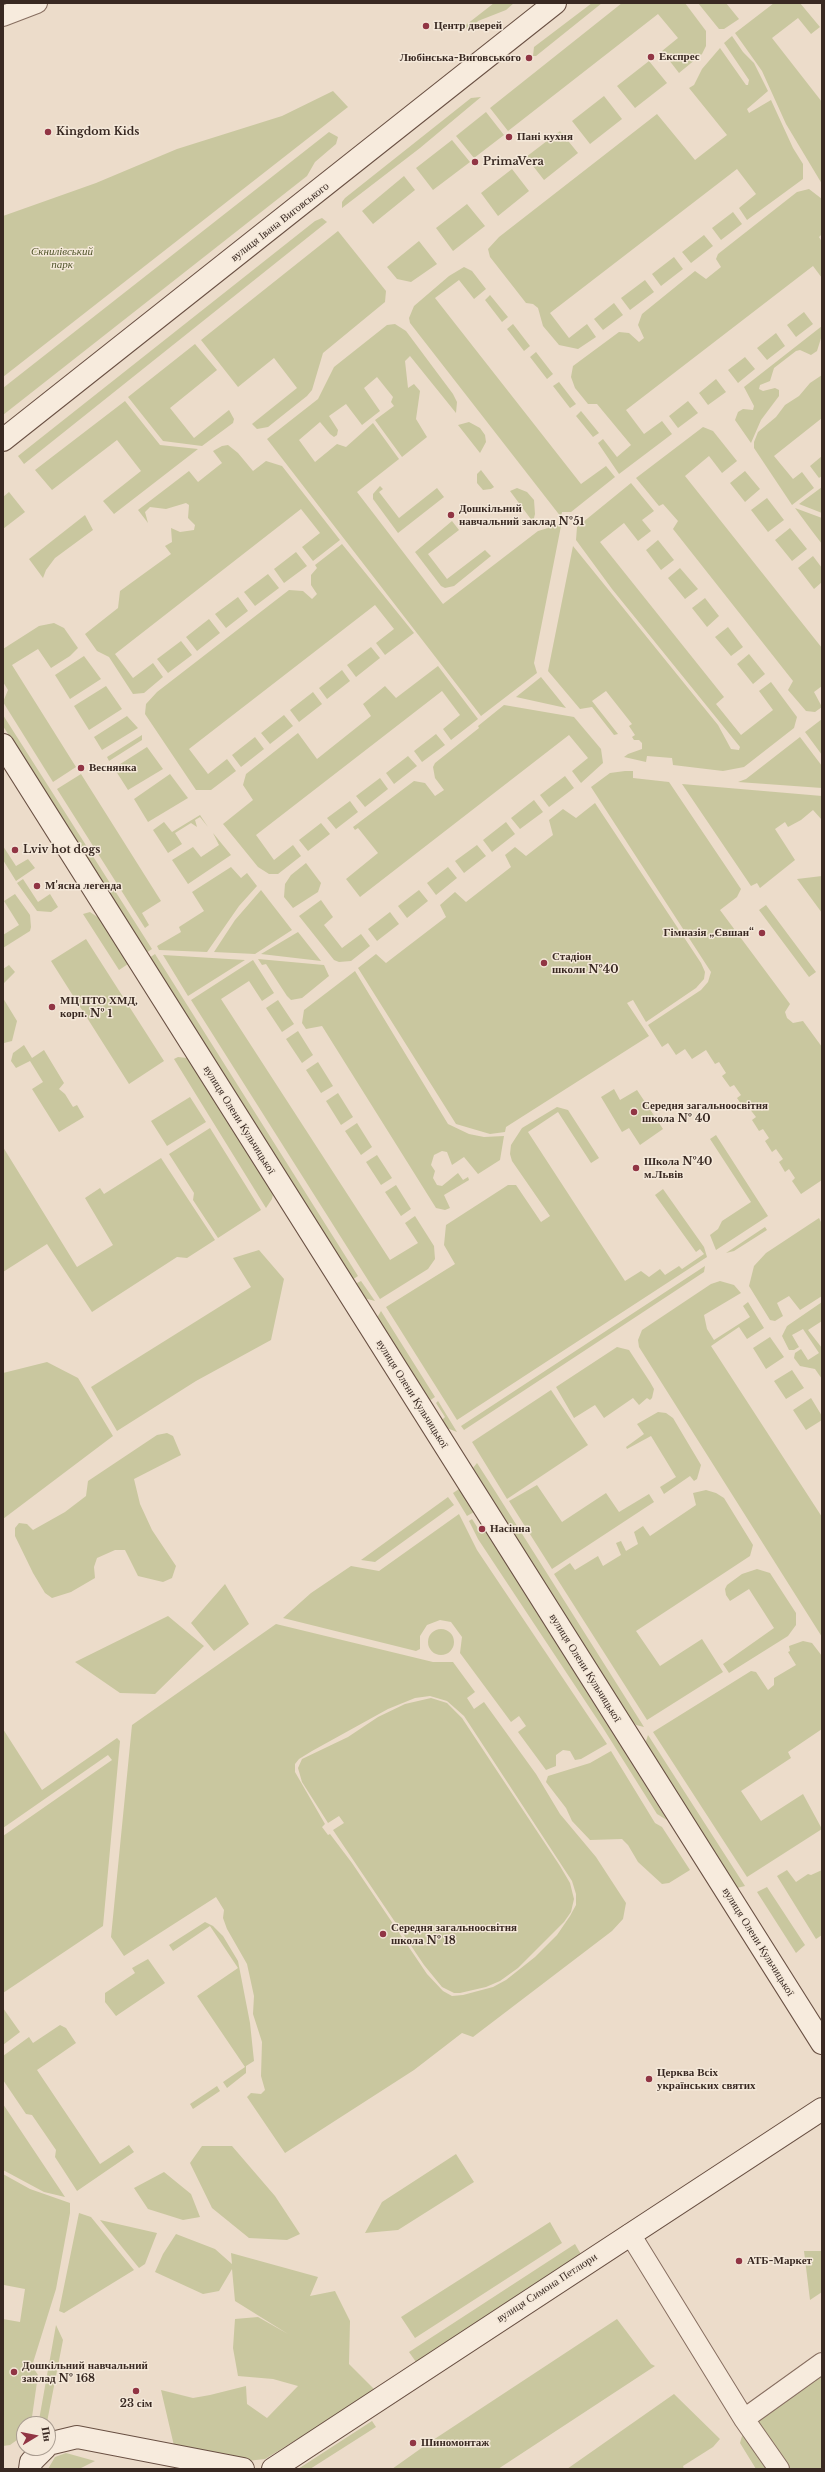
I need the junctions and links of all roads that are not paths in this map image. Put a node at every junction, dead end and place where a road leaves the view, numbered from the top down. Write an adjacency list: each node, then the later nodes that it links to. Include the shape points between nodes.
1 (37, 3): 3 (street)
2 (556, 3): 4 (street, вулиця Івана Виговського)
3 (3, 16)
4 (3, 440)
5 (3, 745): 6 (street, вулиця Олени Кульчицької)
6 (822, 2043)
7 (822, 2109): 8 (street, вулиця Симона Петлюри)
8 (630, 2234): 10 (street); 13 (street, вулиця Симона Петлюри)
9 (822, 2363): 10 (street)
10 (744, 2419): 14 (street)
11 (56, 2442): 12 (street, via 77,2437)
12 (244, 2469)
13 (273, 2469)
14 (779, 2469)

